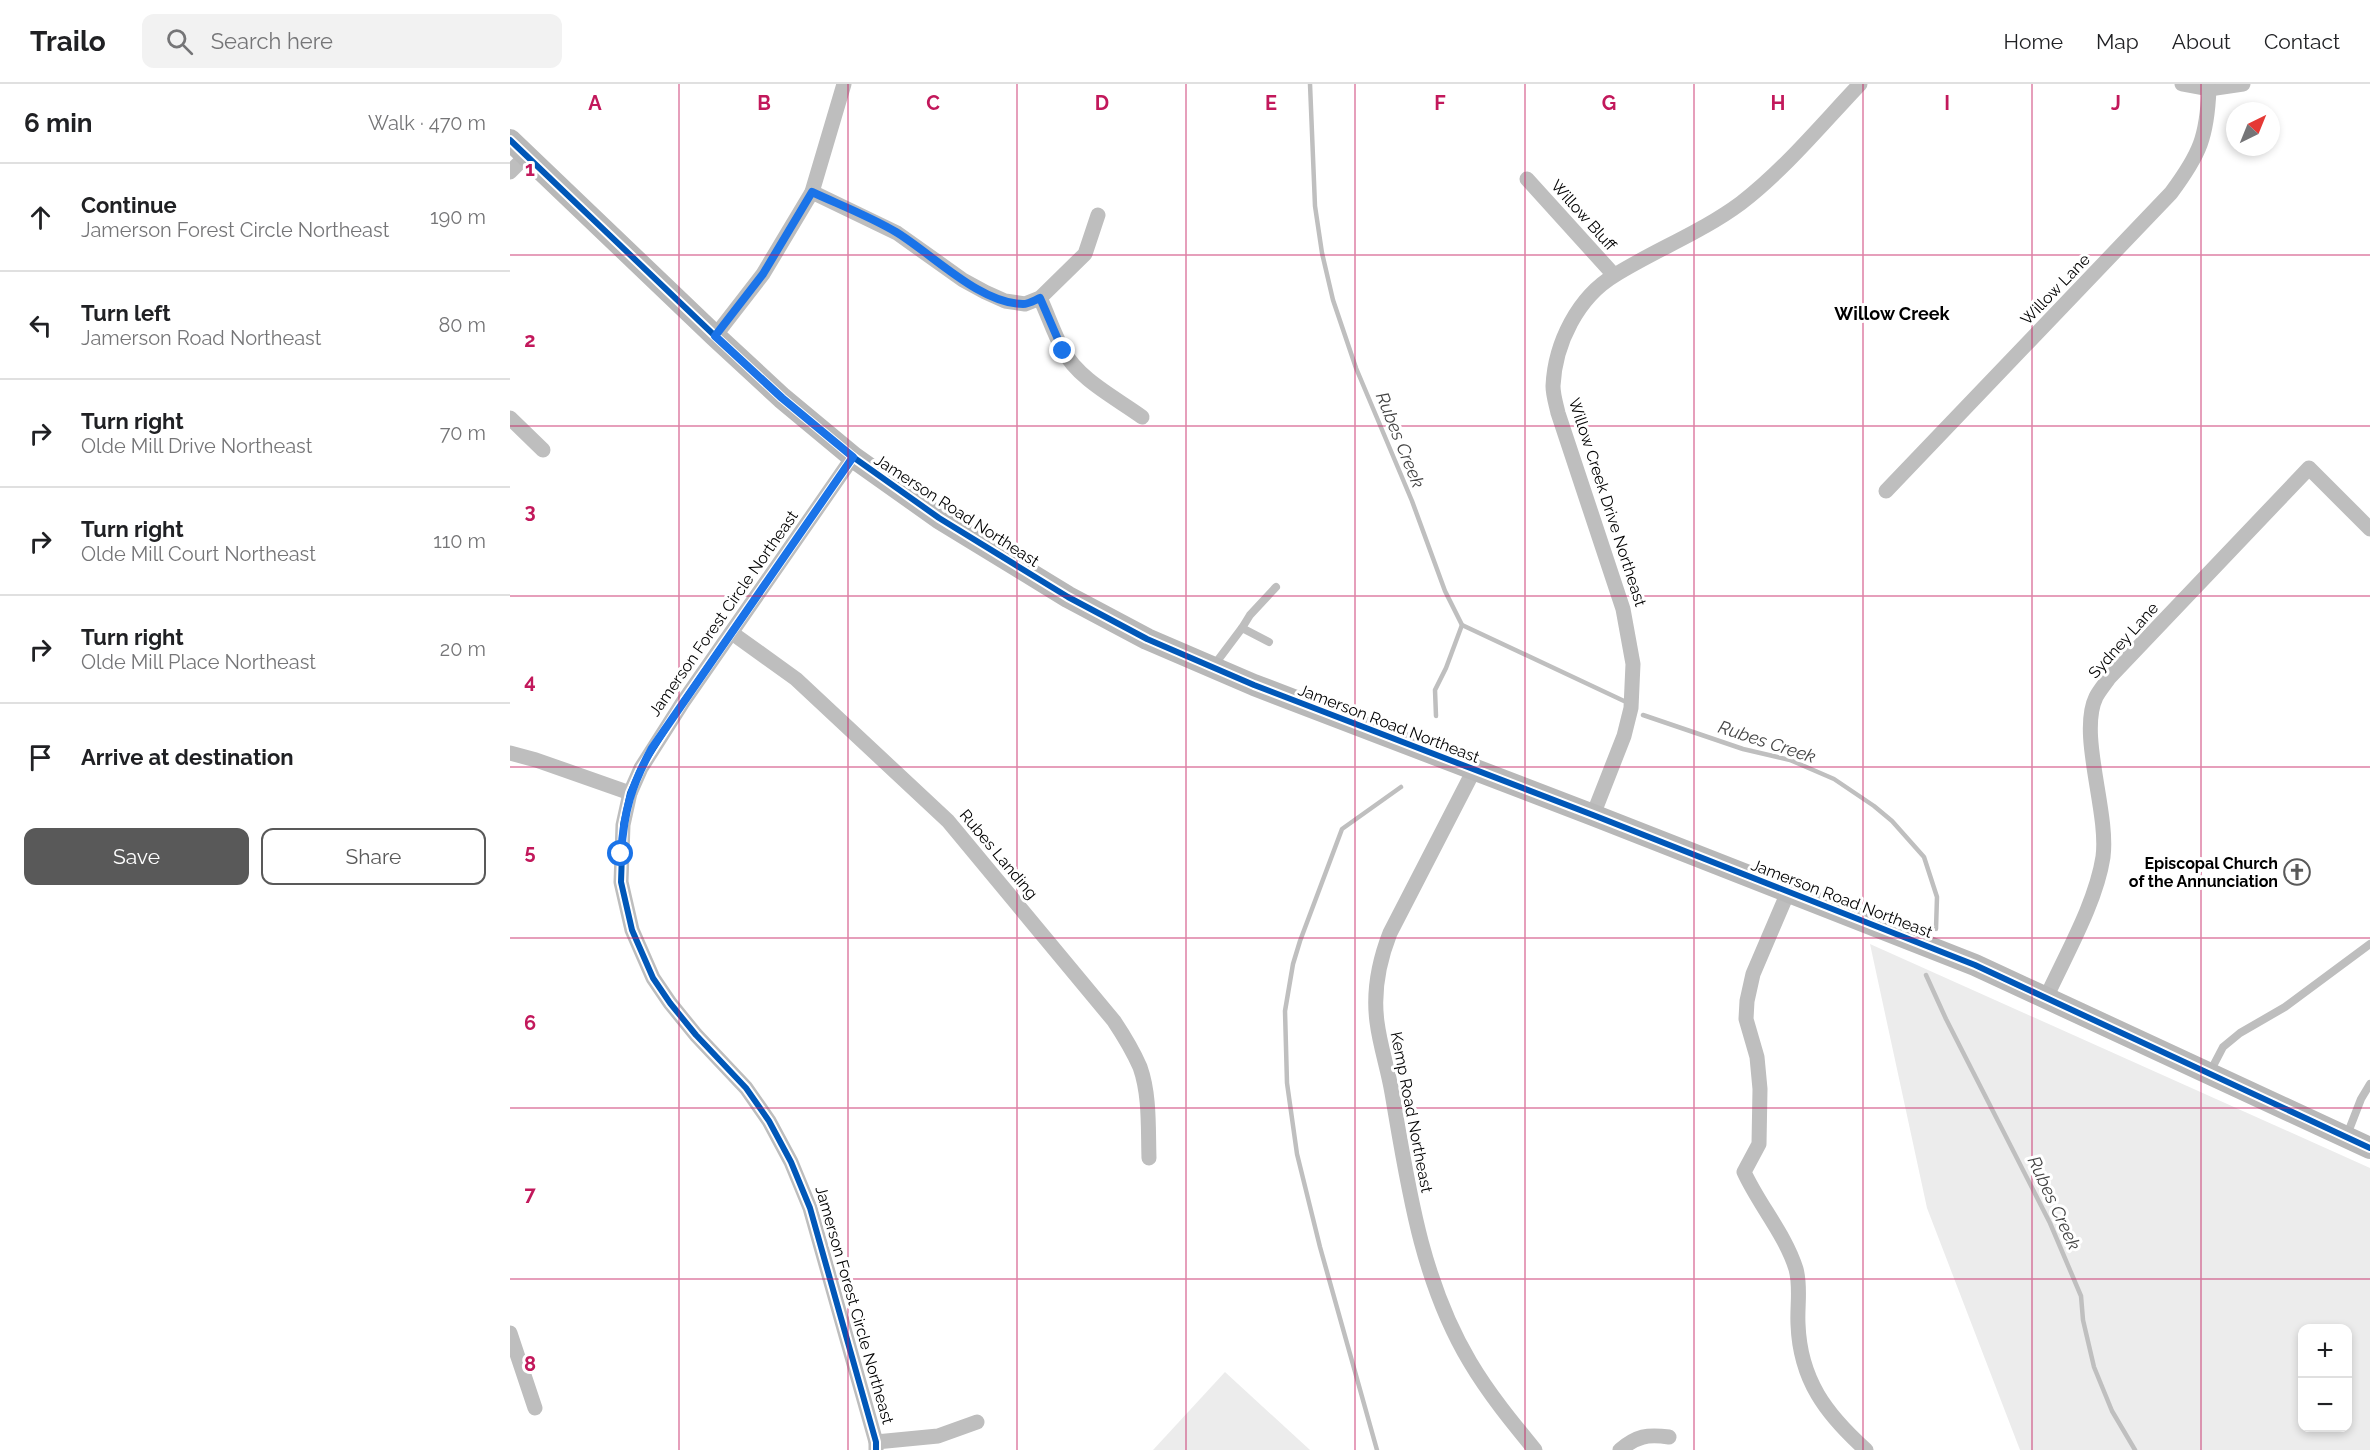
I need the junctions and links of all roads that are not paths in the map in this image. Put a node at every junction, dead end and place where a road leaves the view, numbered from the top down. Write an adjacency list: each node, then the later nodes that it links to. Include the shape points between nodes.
1 (844, 84): 9 (street)
2 (1860, 84): 11 (street, Willow Creek Drive Northeast, via 1740,204 1711,224)
3 (2182, 84): 5 (street)
4 (2243, 84): 5 (street)
5 (2209, 89): 18 (street, Willow Lane, via 2208,123 2203,139 2188,171 2171,193)
6 (518, 148): 7 (street); 13 (street, Jamerson Road Northeast)
7 (510, 172)
8 (1527, 179): 11 (street, Willow Bluff)
9 (812, 192): 12 (street, via 897,233 985,292 1025,304); 13 (street, via 763,274)
10 (1098, 215): 12 (street, via 1084,254)
11 (1614, 275): 28 (street, Willow Creek Drive Northeast, via 1581,306 1570,324 1553,386 1567,442 1623,609 1634,664 1631,708)
12 (1040, 298): 14 (street, via 1063,351 1076,368)
13 (715, 336): 17 (street, Jamerson Road Northeast)
14 (1142, 417)
15 (510, 418): 16 (street)
16 (543, 450)
17 (853, 457): 22 (street, Jamerson Forest Circle Northeast); 24 (street, Jamerson Road Northeast, via 956,529 1058,591)
18 (1886, 491)
19 (2370, 529): 31 (street, Sydney Lane, via 2309,468 2109,678 2092,713 2103,855 2091,897)
20 (1276, 587): 21 (lane)
21 (1242, 628): 23 (lane); 24 (lane)
22 (732, 633): 27 (street, Jamerson Forest Circle Northeast, via 652,748); 36 (street, Rubes Landing, via 796,679 948,821 1114,1022 1140,1069 1146,1096)
23 (1269, 642)
24 (1212, 668): 26 (street, Jamerson Road Northeast)
25 (510, 753): 27 (street)
26 (1474, 770): 28 (street, Jamerson Road Northeast); 42 (street, Kemp Road Northeast, via 1390,933 1376,998 1377,1022 1409,1197 1439,1296 1470,1363)
27 (630, 793): 41 (street, Jamerson Forest Circle Northeast, via 623,825 621,873 632,930 653,978 670,1003 746,1088 791,1162 813,1219)
28 (1593, 815): 29 (street, Jamerson Road Northeast)
29 (1788, 892): 31 (street, Jamerson Road Northeast); 44 (street, via 1747,1001 1746,1019 1757,1057 1760,1089 1759,1143 1744,1172 1796,1270 1799,1342 1810,1382 1827,1410)
30 (2370, 944): 32 (lane, via 2285,1007 2240,1033 2223,1047)
31 (2046, 998): 32 (street, Jamerson Road Northeast)
32 (2209, 1074): 34 (street, Jamerson Road Northeast)
33 (2370, 1084): 34 (lane)
34 (2346, 1137): 35 (street, Jamerson Road Northeast)
35 (2370, 1148)
36 (1149, 1158)
37 (510, 1333): 38 (street)
38 (535, 1408)
39 (977, 1422): 41 (street, via 938,1436)
40 (1669, 1437): 43 (street, via 1648,1434)
41 (876, 1446)
42 (1535, 1450)
43 (1620, 1450)
44 (1866, 1450)

